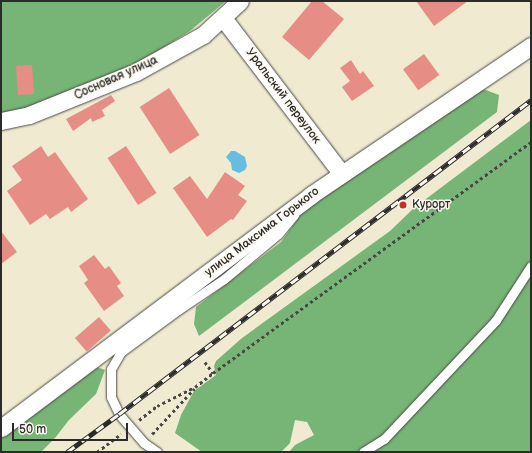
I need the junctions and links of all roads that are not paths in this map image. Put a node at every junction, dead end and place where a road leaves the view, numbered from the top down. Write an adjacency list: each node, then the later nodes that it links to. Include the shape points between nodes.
1 (240, 1): 2 (street, Сосновая улица)
2 (223, 18): 4 (street, Сосновая улица, via 203,35 136,72 29,115); 5 (street, Уральский переулок)
3 (531, 46): 5 (street, улица Максима Горького)
4 (1, 121)
5 (342, 174): 6 (street, улица Максима Горького)
6 (311, 195): 8 (street, улица Максима Горького); 9 (lane, via 278,234 224,279 121,352 111,369 110,397 130,428)
7 (531, 266): 10 (lane, via 496,320 384,439)
8 (1, 428)
9 (157, 452)
10 (363, 452)

